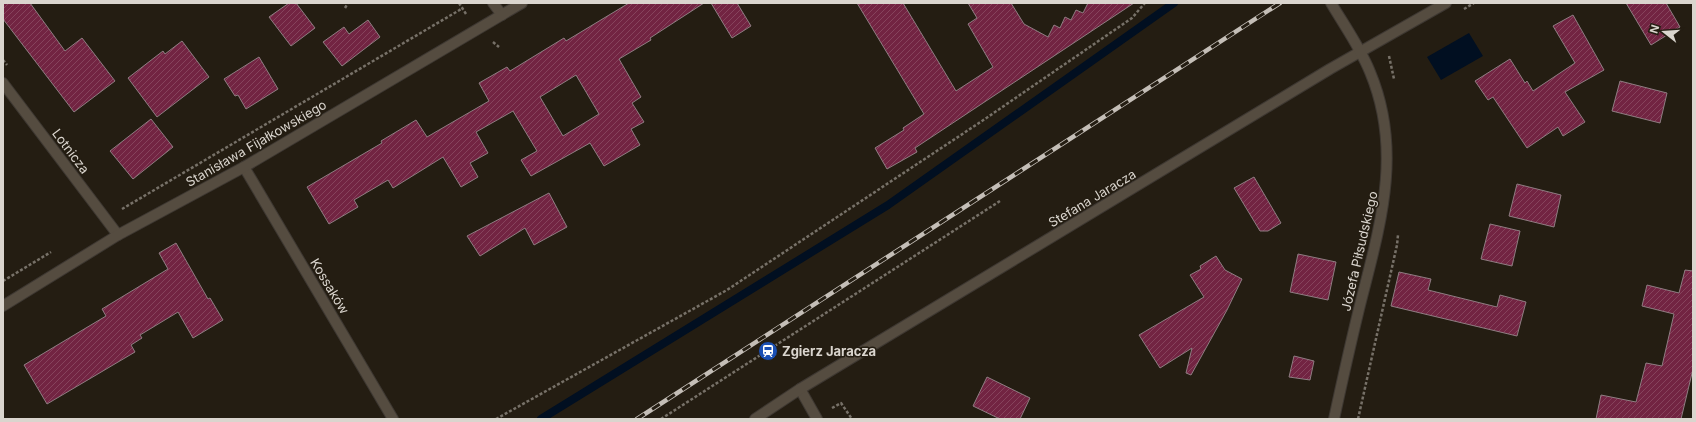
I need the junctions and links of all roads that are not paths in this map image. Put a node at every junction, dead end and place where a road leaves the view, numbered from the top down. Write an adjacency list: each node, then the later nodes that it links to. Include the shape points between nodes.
1 (493, 3): 5 (street)
2 (522, 3): 5 (street, Stanisława Fijałkowskiego)
3 (1331, 3): 6 (street, Józefa Piłsudskiego)
4 (1446, 3): 6 (street, Stefana Jaracza)
5 (502, 15): 8 (street, Stanisława Fijałkowskiego)
6 (1360, 52): 11 (street, Stefana Jaracza); 15 (street, Józefa Piłsudskiego, via 1370,72 1378,98 1384,128 1387,178 1382,216)
7 (3, 83): 9 (street, Lotnicza)
8 (244, 167): 9 (street, Stanisława Fijałkowskiego); 12 (street, Kossaków)
9 (118, 235): 10 (street, Stanisława Fijałkowskiego)
10 (3, 306)
11 (800, 389): 13 (street, Stefana Jaracza); 14 (street)
12 (393, 419)
13 (755, 419)
14 (817, 419)
15 (1334, 419)

